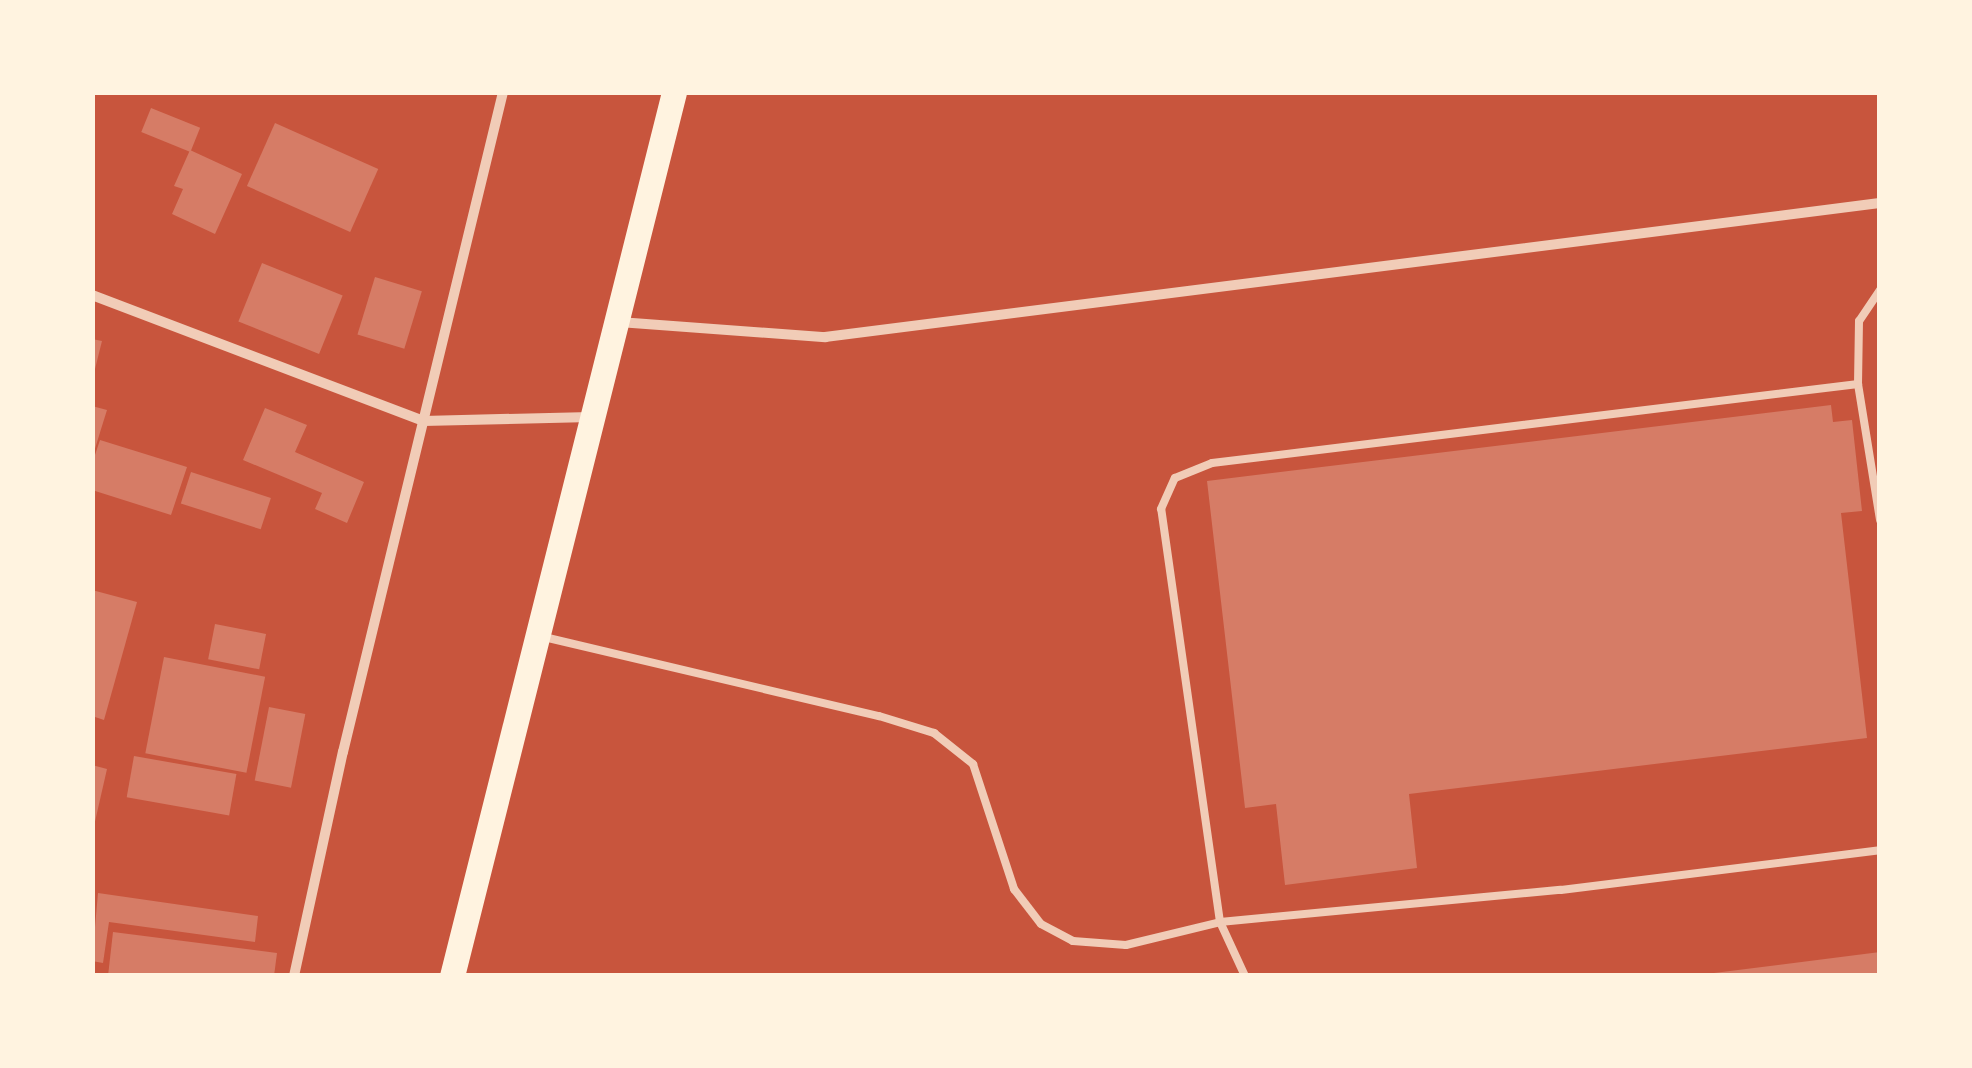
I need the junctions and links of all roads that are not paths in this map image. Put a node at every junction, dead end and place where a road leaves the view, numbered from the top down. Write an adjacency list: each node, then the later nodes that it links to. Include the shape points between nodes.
1 (503, 92): 9 (street)
2 (674, 92): 6 (main road)
3 (1880, 204): 6 (street, via 825,337)
4 (1880, 290): 7 (lane, via 1858,321)
5 (92, 295): 9 (street)
6 (614, 322): 8 (main road)
7 (1858, 384): 10 (lane); 13 (lane, via 1212,463 1174,478 1161,510)
8 (590, 417): 9 (street); 11 (main road)
9 (423, 421): 14 (street)
10 (1880, 520)
11 (535, 634): 13 (lane, via 934,734 973,764 1014,889 1041,924 1073,941 1126,945); 15 (main road)
12 (1880, 850): 13 (lane, via 1560,890)
13 (1220, 922): 16 (lane)
14 (294, 976)
15 (452, 976)
16 (1245, 976)

